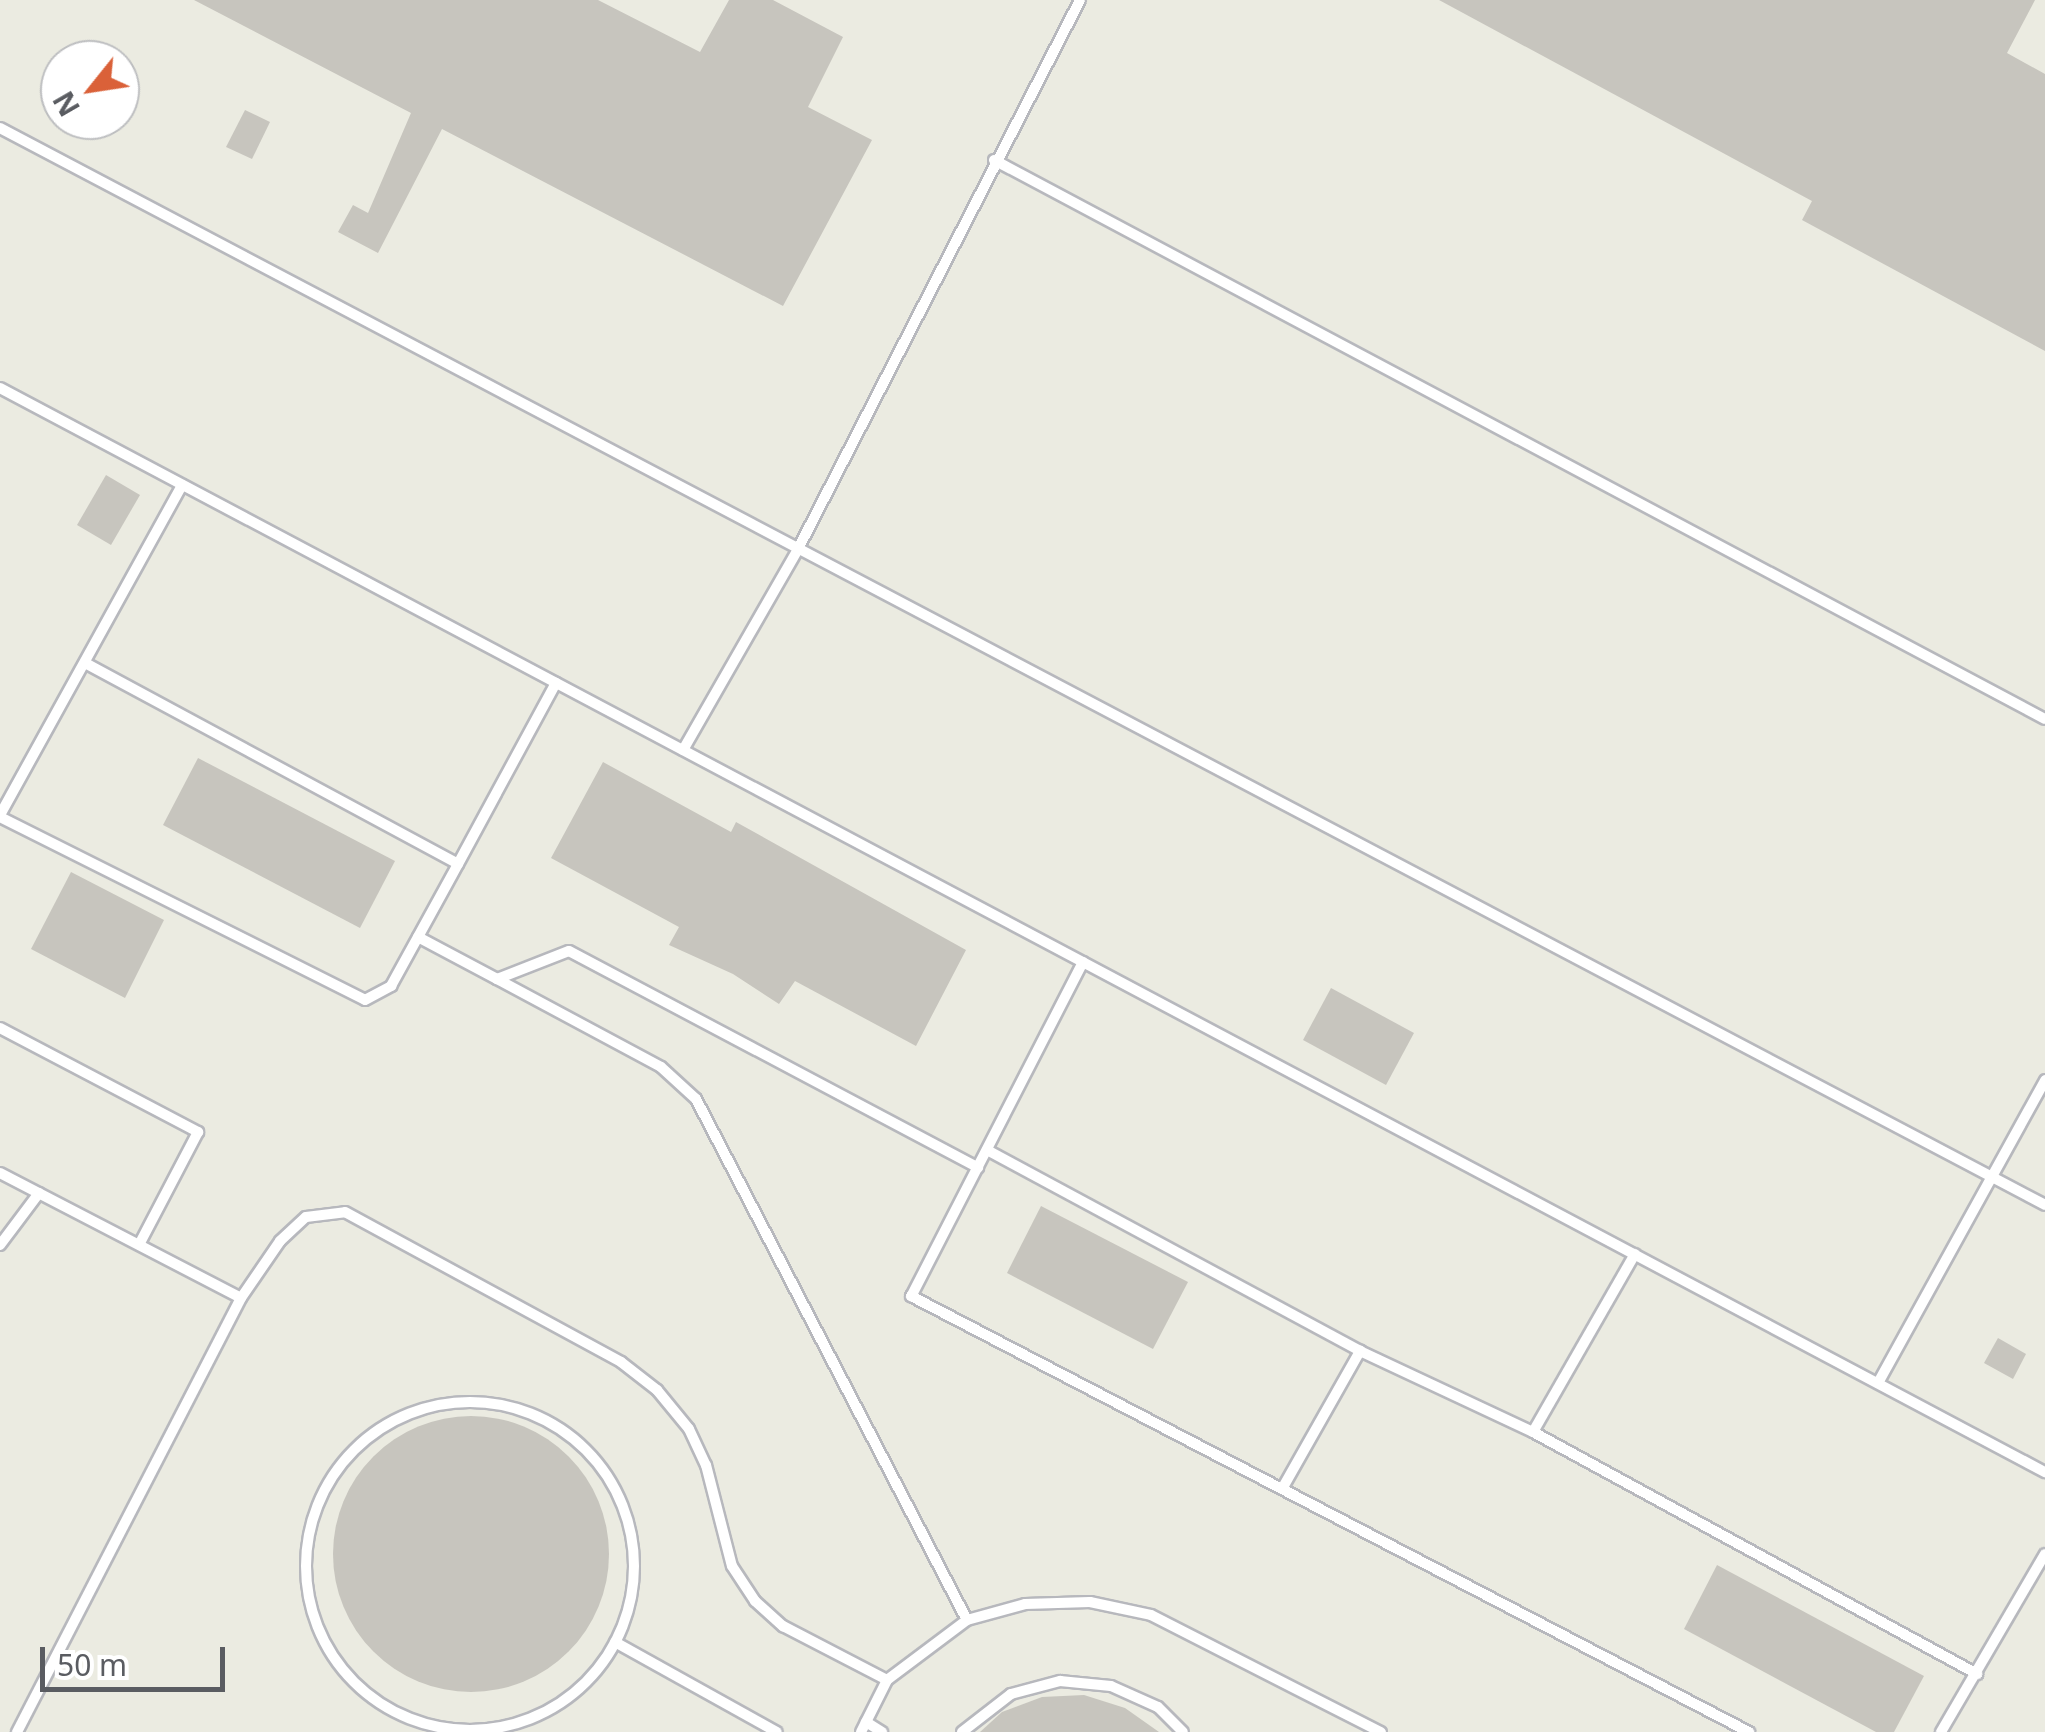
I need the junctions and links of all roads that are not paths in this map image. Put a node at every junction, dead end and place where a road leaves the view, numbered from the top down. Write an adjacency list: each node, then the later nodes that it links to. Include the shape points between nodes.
1 (1080, 0): 3 (lane)
2 (0, 128): 6 (lane)
3 (994, 160): 6 (lane); 9 (lane)
4 (0, 388): 5 (lane)
5 (182, 485): 7 (lane); 8 (lane)
6 (798, 550): 10 (lane); 21 (lane)
7 (87, 664): 11 (lane); 12 (lane)
8 (556, 683): 10 (lane); 12 (lane)
9 (2045, 719)
10 (683, 750): 14 (lane)
11 (0, 816): 13 (lane, via 346,995 379,996)
12 (458, 864): 13 (lane)
13 (418, 937): 15 (lane)
14 (1082, 962): 18 (lane); 26 (lane)
15 (497, 978): 19 (lane, via 569,950); 34 (lane, via 661,1068 714,1123)
16 (0, 1028): 25 (lane, via 198,1132)
17 (2045, 1080): 21 (lane)
18 (987, 1150): 19 (lane); 28 (lane)
19 (978, 1168): 32 (lane, via 911,1296)
20 (0, 1173): 22 (lane)
21 (1994, 1177): 23 (lane); 29 (lane)
22 (39, 1193): 24 (lane); 25 (lane)
23 (2045, 1205)
24 (0, 1245)
25 (139, 1246): 27 (lane)
26 (1635, 1254): 29 (lane); 30 (lane)
27 (242, 1298): 37 (lane, via 306,1217 344,1212 621,1362 690,1429 706,1464 732,1566 755,1601 784,1626); 39 (lane)
28 (1360, 1351): 30 (lane); 32 (lane)
29 (1878, 1383): 31 (lane)
30 (1533, 1432): 36 (lane)
31 (2045, 1472)
32 (1282, 1489): 45 (lane)
33 (2045, 1554): 36 (lane)
34 (967, 1620): 37 (lane); 44 (lane, via 1058,1603 1150,1614)
35 (615, 1642): 35 (lane, via 595,1674 556,1707 508,1727 457,1731 407,1718 364,1691 330,1652 308,1587 306,1552 318,1502 344,1458 384,1424 432,1405 484,1401 534,1414 589,1454 612,1481 631,1529 634,1580); 40 (lane)
36 (1977, 1674): 46 (lane)
37 (887, 1680): 38 (lane)
38 (864, 1727): 41 (lane)
39 (17, 1732)
40 (777, 1732)
41 (882, 1732)
42 (962, 1732): 43 (lane, via 1010,1694 1060,1681 1111,1686 1158,1708)
43 (1182, 1732)
44 (1381, 1732)
45 (1749, 1732)
46 (1941, 1732)

